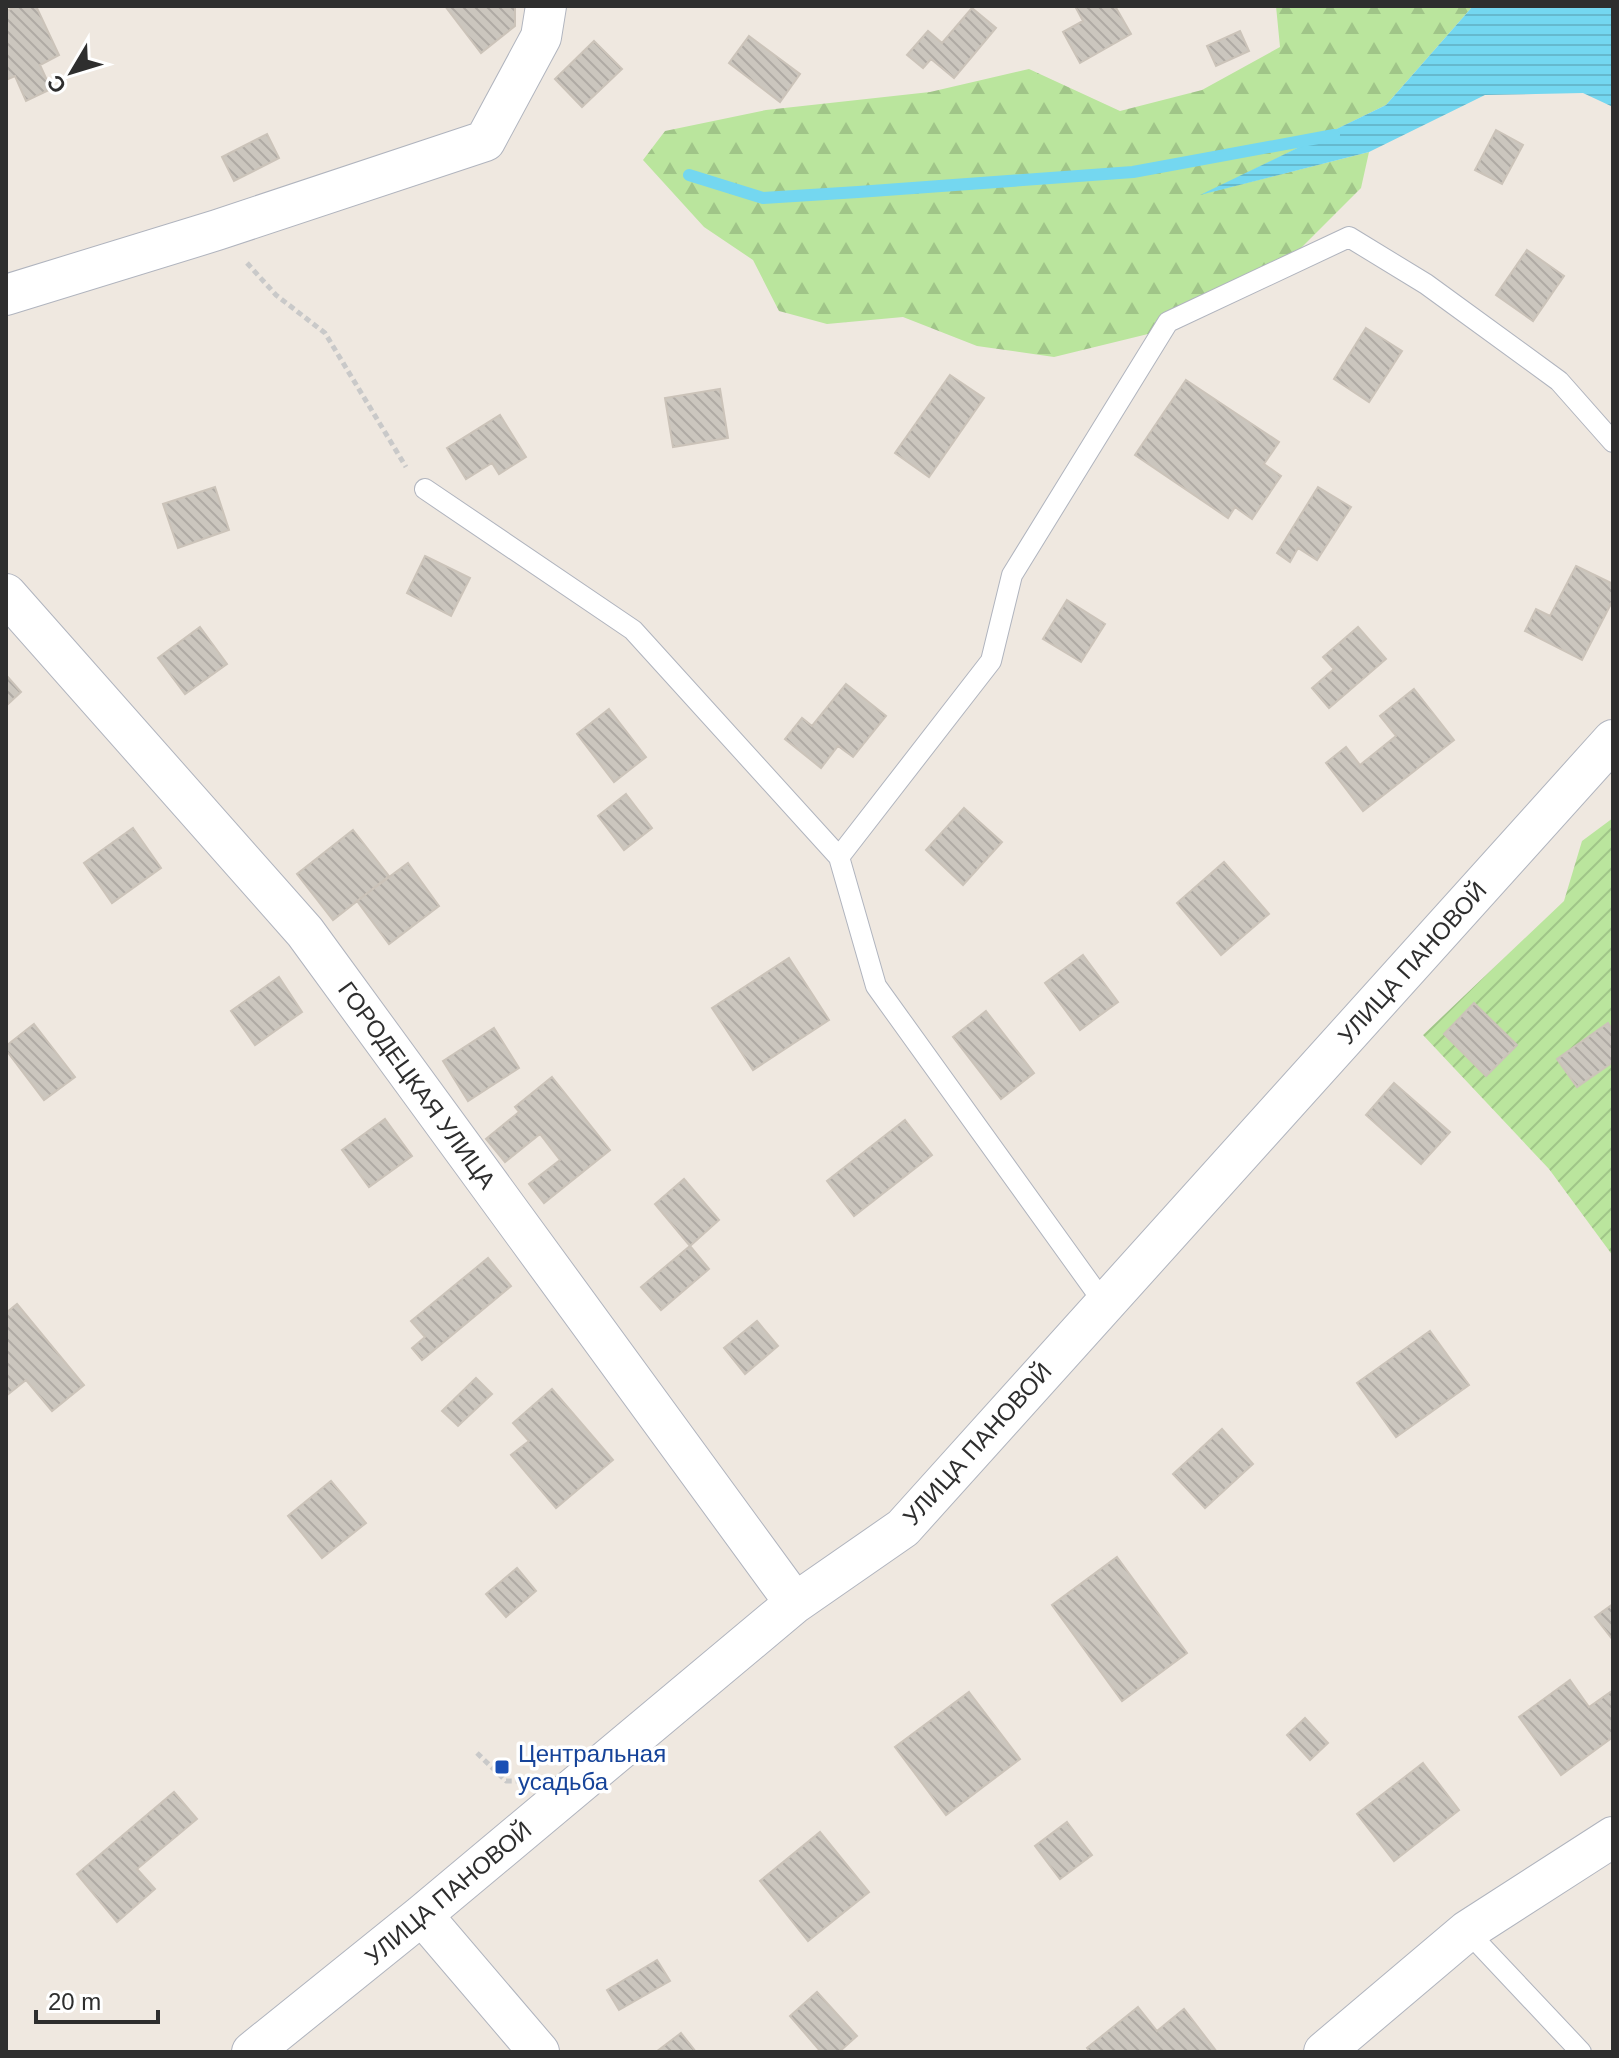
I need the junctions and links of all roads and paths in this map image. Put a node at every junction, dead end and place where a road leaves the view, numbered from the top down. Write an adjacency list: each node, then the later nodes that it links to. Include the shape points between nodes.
1 (546, 6): 2 (street, via 541,37 485,141)
2 (217, 230): 3 (street); 5 (path, via 276,295 325,333 399,458)
3 (6, 295)
4 (1613, 442): 8 (lane, via 1559,381 1426,284 1349,237 1168,322 1012,575 991,661)
5 (425, 489): 8 (lane, via 633,630)
6 (6, 594): 10 (street, ГОРОДЕЦКАЯ УЛИЦА, via 305,932)
7 (1613, 740): 9 (street, УЛИЦА ПАНОВОЙ)
8 (839, 857): 9 (lane, via 876,986)
9 (1104, 1303): 10 (street, УЛИЦА ПАНОВОЙ, via 903,1528)
10 (795, 1603): 12 (street, УЛИЦА ПАНОВОЙ)
11 (1613, 1837): 13 (street)
12 (422, 1915): 14 (street, УЛИЦА ПАНОВОЙ); 15 (street)
13 (1467, 1931): 16 (street); 17 (lane)
14 (252, 2052)
15 (539, 2052)
16 (1324, 2052)
17 (1581, 2052)

